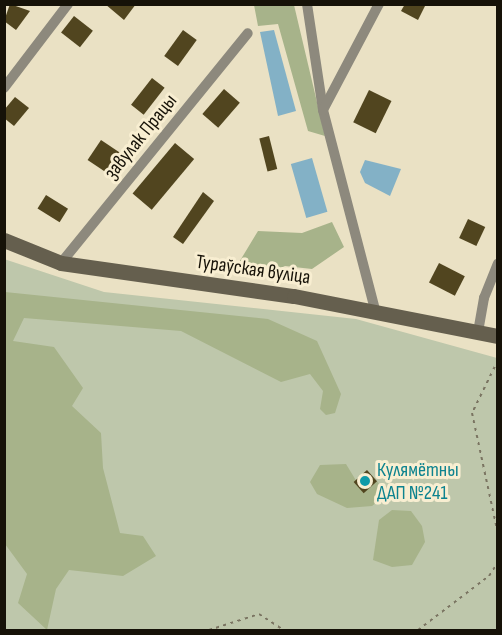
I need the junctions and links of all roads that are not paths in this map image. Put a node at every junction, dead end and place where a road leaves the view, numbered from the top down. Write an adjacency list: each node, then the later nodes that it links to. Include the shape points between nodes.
1 (68, 4): 5 (street)
2 (307, 4): 6 (street)
3 (379, 4): 6 (street)
4 (248, 33): 8 (street, завулак Працы)
5 (4, 88)
6 (323, 110): 10 (street)
7 (4, 240): 8 (street, Тураўская вуліца)
8 (61, 263): 10 (street, Тураўская вуліца)
9 (498, 264): 11 (street, via 484,298)
10 (375, 310): 11 (street, Тураўская вуліца)
11 (478, 332): 12 (street, Тураўская вуліца)
12 (498, 336)

